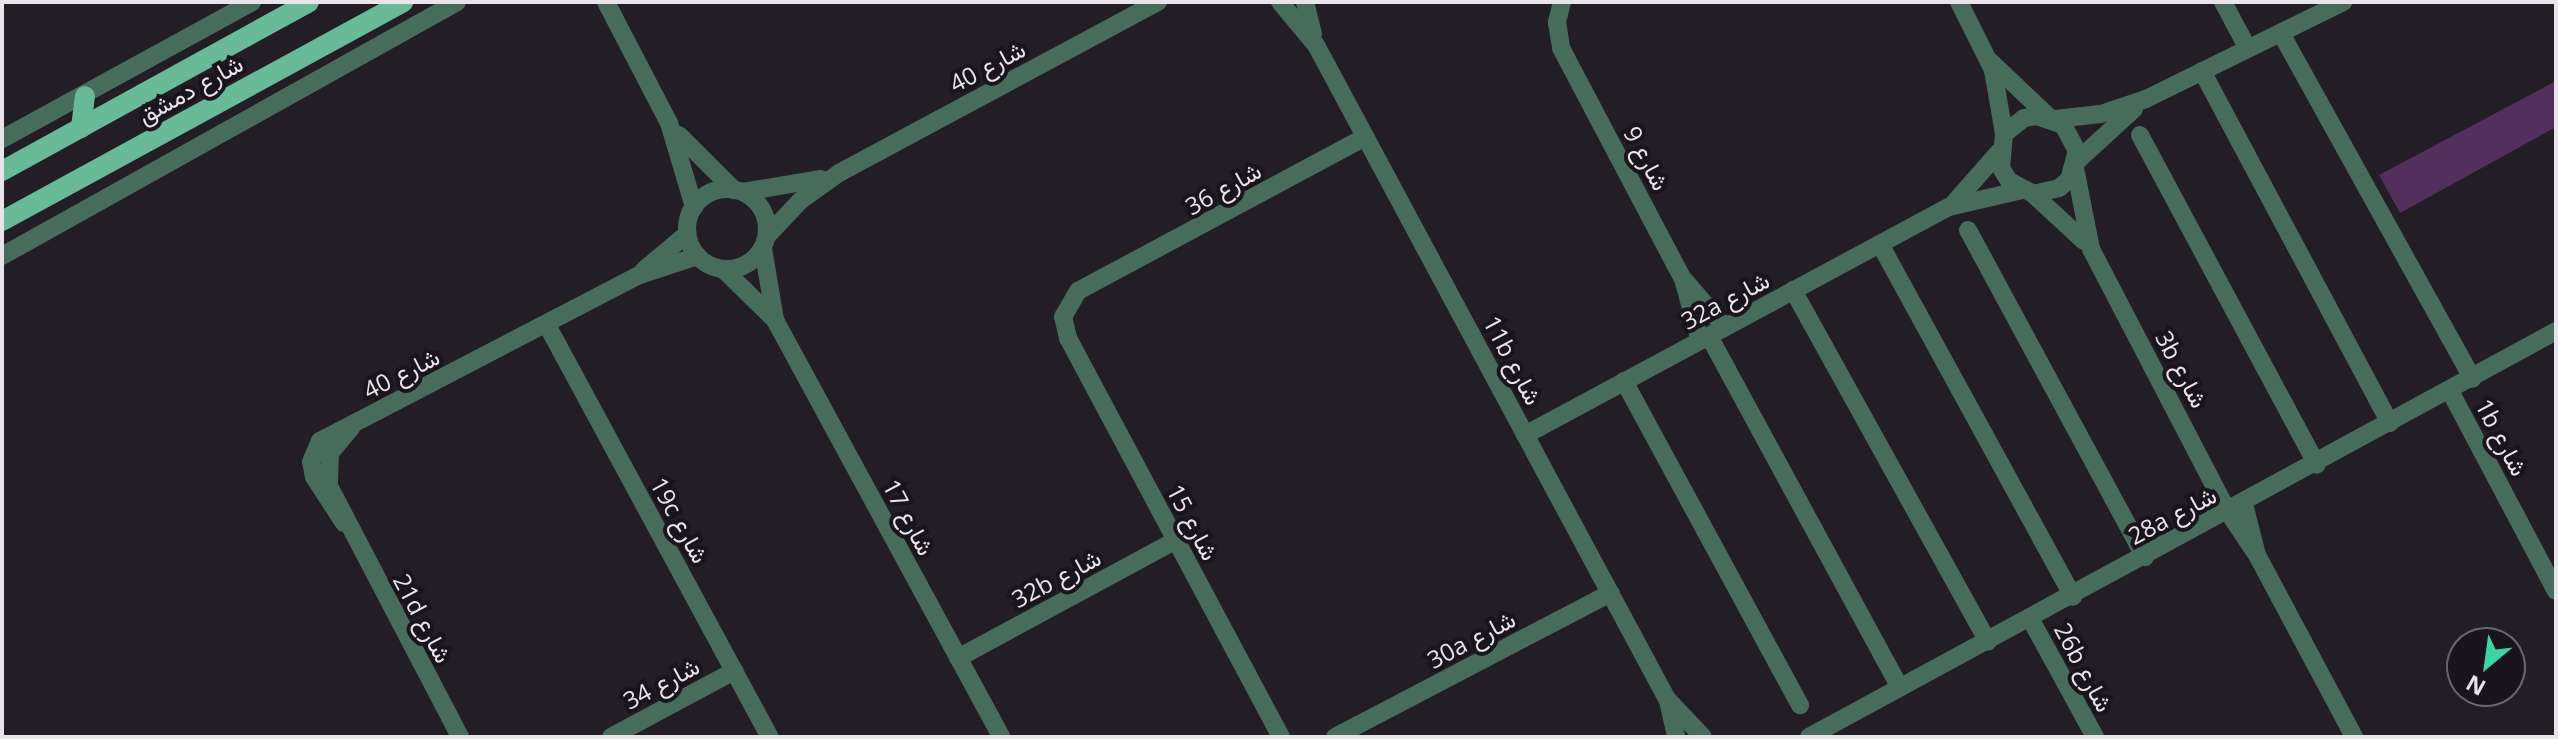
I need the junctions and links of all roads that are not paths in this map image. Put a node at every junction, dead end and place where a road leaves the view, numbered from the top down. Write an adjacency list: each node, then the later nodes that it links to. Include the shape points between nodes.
1 (252, 2): 20 (street)
2 (309, 2): 24 (main road, شارع دمشق)
3 (403, 2): 36 (main road, شارع دمشق)
4 (457, 2): 42 (street)
5 (606, 2): 23 (street)
6 (1158, 2): 31 (street, شارع 40)
7 (1280, 2): 15 (street, 11b شارع)
8 (1305, 2): 15 (street, 11b شارع)
9 (1562, 2): 17 (street, شارع 9, via 1558,35)
10 (1572, 2): 17 (street, شارع 9, via 1564,32)
11 (1959, 2): 18 (street)
12 (2223, 2): 16 (street)
13 (2343, 2): 14 (street)
14 (2282, 35): 16 (street); 53 (street)
15 (1316, 45): 26 (street, 11b شارع)
16 (2247, 47): 19 (street)
17 (1568, 59): 47 (street, شارع 9)
18 (1990, 60): 22 (street); 28 (street)
19 (2202, 71): 21 (street); 57 (street)
20 (85, 96): 24 (main road); 27 (street)
21 (2146, 99): 22 (street, via 2101,114); 29 (street)
22 (2052, 118): 28 (street, via 2024,118); 29 (street, via 2070,132)
23 (669, 123): 32 (street, via 697,157); 34 (street)
24 (81, 128): 30 (main road, شارع دمشق)
25 (2140, 135): 59 (street)
26 (1365, 137): 46 (street, شارع 36); 58 (street, 11b شارع)
27 (2, 139)
28 (2002, 143): 33 (street, via 2009,181); 35 (street, 32a شارع)
29 (2076, 164): 33 (street, via 2059,188); 41 (street, 3b شارع)
30 (2, 171)
31 (839, 173): 32 (street, شارع 40, via 792,187); 39 (street, شارع 40, via 800,201)
32 (738, 191): 34 (street, via 704,196); 39 (street, via 762,210)
33 (2027, 192): 35 (street, 32a شارع); 41 (street, 3b شارع)
34 (694, 207): 38 (street)
35 (1949, 207): 40 (street, 32a شارع)
36 (2, 221)
37 (1968, 230): 62 (street)
38 (688, 233): 43 (street); 45 (street, شارع 40)
39 (765, 242): 44 (street, via 746,264); 49 (street, شارع 17)
40 (1880, 244): 48 (street, 32a شارع); 65 (street)
41 (2091, 249): 60 (street, 3b شارع)
42 (2, 256)
43 (698, 256): 44 (street); 45 (street, شارع 40)
44 (723, 269): 49 (street, شارع 17)
45 (637, 276): 50 (street, شارع 40)
46 (1102, 279): 61 (street, شارع 15, via 1073,316 1074,349)
47 (1683, 279): 52 (street, شارع 9); 52 (street, شارع 9)
48 (1793, 290): 52 (street, 32a شارع); 67 (street)
49 (775, 320): 68 (street, شارع 17)
50 (547, 325): 56 (street, شارع 40); 69 (street, 19c شارع)
51 (2555, 333): 53 (street, 28a شارع)
52 (1711, 335): 54 (street, 32a شارع); 70 (street)
53 (2473, 379): 55 (street, 28a شارع)
54 (1624, 381): 58 (street, 32a شارع); 72 (street)
55 (2450, 391): 57 (street, 28a شارع); 63 (street, 1b شارع)
56 (356, 423): 75 (street, 21d شارع, via 320,441 311,462 323,495 344,523)
57 (2390, 423): 59 (street, 28a شارع)
58 (1525, 435): 64 (street, 11b شارع)
59 (2317, 465): 60 (street, 28a شارع)
60 (2236, 508): 62 (street, 28a شارع); 86 (street, 3b شارع)
61 (1176, 540): 68 (street, 32b شارع); 73 (street, شارع 15)
62 (2145, 557): 65 (street, 28a شارع)
63 (2554, 583)
64 (1611, 593): 71 (street, 11b شارع); 74 (street, 30a شارع)
65 (2073, 597): 66 (street, 28a شارع)
66 (2031, 620): 67 (street, 28a شارع); 85 (street, 26b شارع)
67 (1988, 642): 70 (street, 28a شارع)
68 (958, 658): 78 (street, شارع 17)
69 (734, 671): 76 (street, شارع 34); 77 (street, 19c شارع)
70 (1900, 688): 84 (street, 28a شارع)
71 (1667, 699): 82 (street, 11b شارع); 83 (street, 11b شارع)
72 (1800, 705)
73 (1271, 717): 79 (street, شارع 15); 80 (street, شارع 15)
74 (1349, 732): 81 (street)
75 (460, 737)
76 (611, 737)
77 (770, 737)
78 (1001, 737)
79 (1281, 737)
80 (1291, 737)
81 (1335, 737)
82 (1676, 737)
83 (1703, 737)
84 (1809, 737)
85 (2095, 737)
86 (2354, 737)

